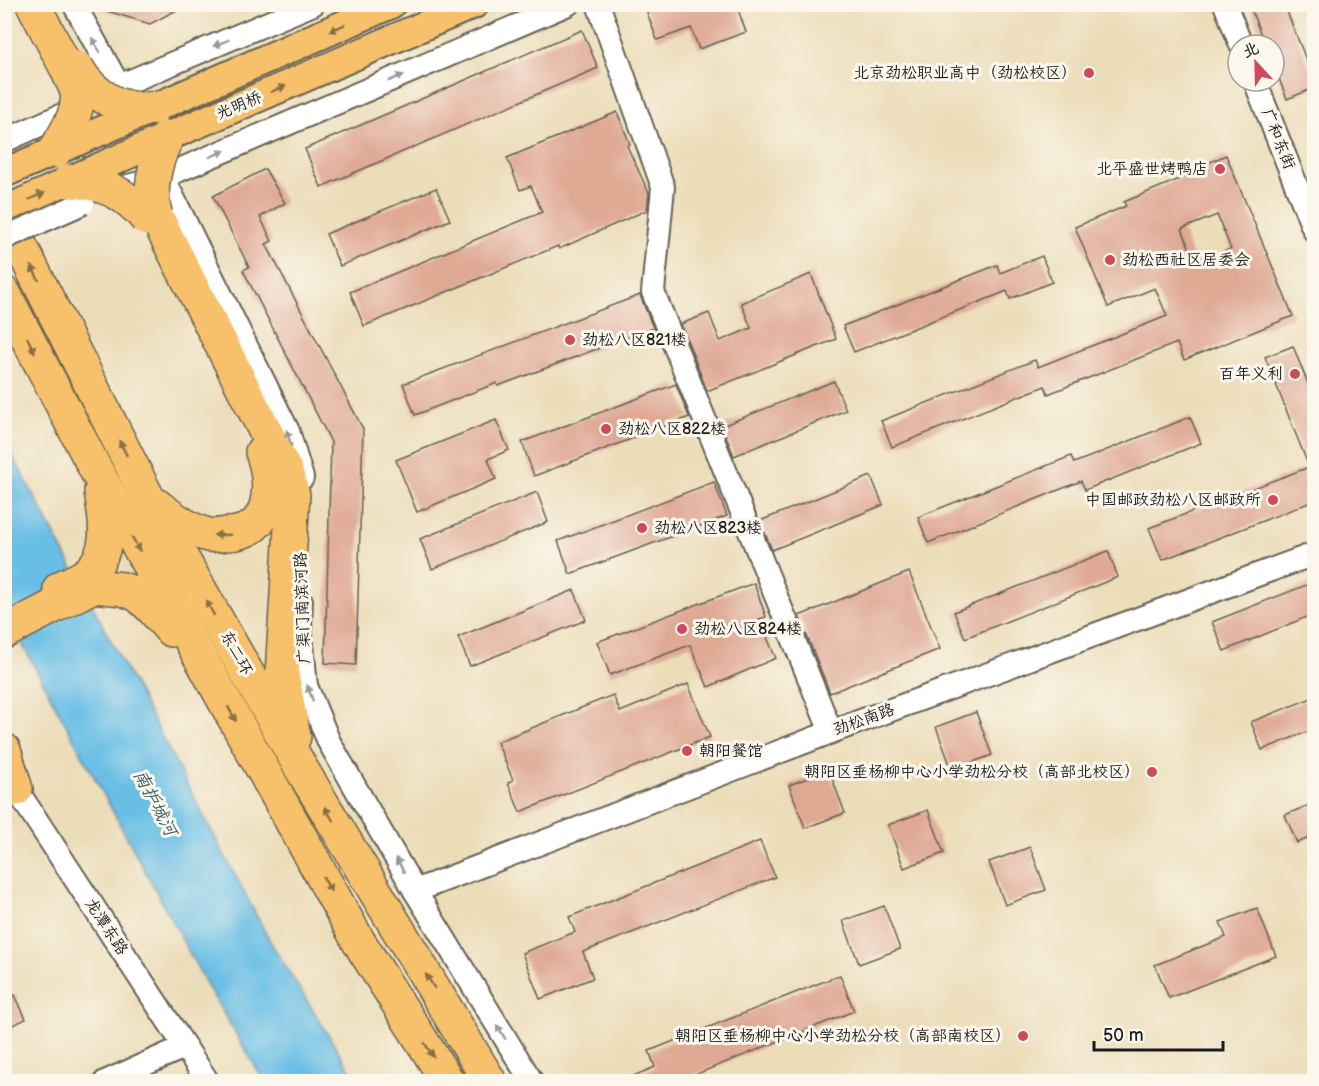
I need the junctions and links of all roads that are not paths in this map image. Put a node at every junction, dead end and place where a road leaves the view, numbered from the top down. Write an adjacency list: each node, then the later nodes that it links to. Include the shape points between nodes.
1 (33, 4): 11 (highway)
2 (44, 4): 11 (highway)
3 (74, 4): 12 (street, one-way to 3)
4 (314, 4): 12 (street, one-way to 12)
5 (391, 4): 14 (main road, 光明桥, one-way to 14)
6 (474, 4): 16 (main road, 光明桥, one-way to 6)
7 (568, 4): 20 (street, one-way to 7)
8 (598, 4): 34 (street, via 663,187 653,292)
9 (1225, 4): 10 (street)
10 (1236, 33)
11 (72, 69): 14 (highway, bridge, via 114,104 137,110); 17 (highway, bridge, via 77,93 69,127)
12 (119, 86): 15 (street); 20 (street, 广渠门南滨河路)
13 (1260, 93): 25 (street, 广和东街)
14 (154, 108): 17 (main road, 光明桥, bridge)
15 (75, 110): 17 (street); 21 (street)
16 (167, 137): 22 (main road, 光明桥, bridge); 24 (highway, bridge, via 154,174)
17 (48, 138): 18 (street, 光明桥); 19 (main road, 光明桥)
18 (4, 141)
19 (4, 173)
20 (163, 177): 21 (street); 38 (street, 广渠门南滨河路, one-way to 20, via 329,742 306,686 300,624 302,478 288,431)
21 (113, 190): 22 (street)
22 (76, 192): 23 (main road, 光明桥, one-way to 22); 24 (highway, bridge, via 88,182 106,188); 26 (street, 光明桥, bridge)
23 (4, 212): 29 (highway, 东二环, one-way to 23)
24 (151, 218): 29 (highway, one-way to 29, via 257,439 268,470 268,498 263,517 240,534 210,535 182,525); 36 (highway, via 286,471 293,495 282,675)
25 (1314, 230)
26 (4, 238)
27 (4, 293): 28 (highway, 东二环, one-way to 28)
28 (98, 474): 31 (highway, via 106,533 104,549); 33 (highway, 东二环, one-way to 33)
29 (149, 500): 36 (highway, 东二环, one-way to 29)
30 (1314, 554): 34 (street, 劲松南路)
31 (90, 580): 32 (highway); 33 (highway, via 138,595)
32 (6, 630)
33 (197, 652): 43 (highway, 东二环, one-way to 43, via 359,942)
34 (831, 732): 38 (street, 劲松南路)
35 (4, 750): 37 (highway)
36 (301, 768): 40 (highway, 东二环, one-way to 36)
37 (10, 780): 39 (street, 龙潭东路)
38 (415, 891): 46 (street, 广渠门南滨河路, one-way to 38)
39 (184, 1047): 41 (street); 42 (street, 龙潭东路)
40 (471, 1049): 44 (highway, 东二环); 45 (highway)
41 (105, 1082)
42 (208, 1082)
43 (448, 1082)
44 (490, 1082)
45 (508, 1082)
46 (532, 1082)

